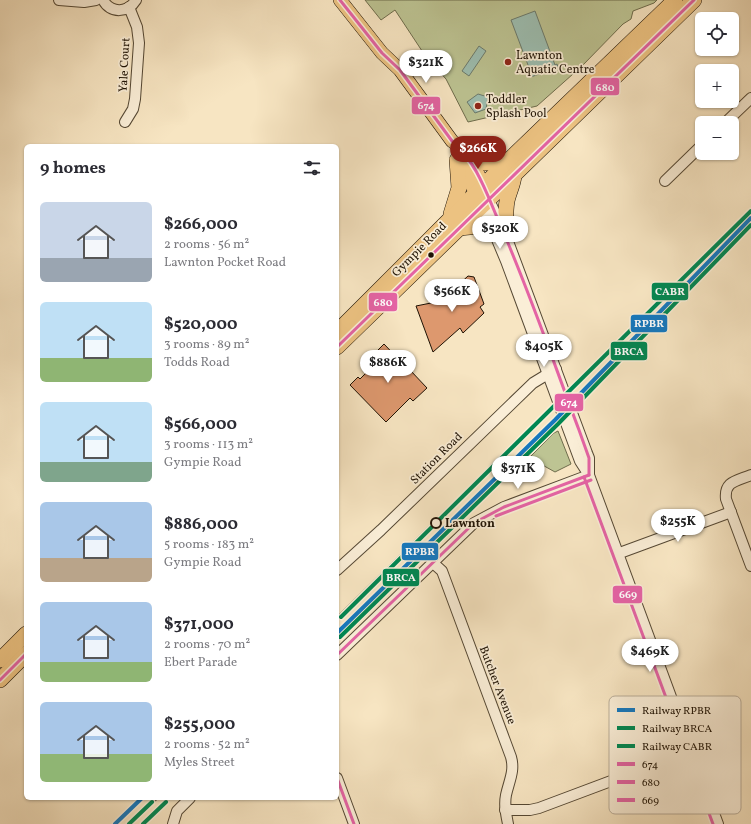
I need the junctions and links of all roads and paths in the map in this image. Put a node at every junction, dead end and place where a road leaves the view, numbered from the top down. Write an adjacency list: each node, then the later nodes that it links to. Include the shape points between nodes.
1 (59, 0): 2 (street)
2 (96, 0)
3 (103, 0): 8 (street, via 107,6 116,10)
4 (340, 0): 9 (main road, via 382,53)
5 (350, 0): 9 (main road, via 396,59)
6 (675, 0): 15 (highway, Gympie Road)
7 (694, 0): 16 (highway, Gympie Road)
8 (132, 4): 12 (street, Yale Court, via 139,42 135,99 133,109)
9 (400, 70): 14 (main road, via 452,141 460,147)
10 (751, 98): 11 (street)
11 (732, 116)
12 (125, 122)
13 (695, 152): 17 (street)
14 (462, 158): 15 (highway, via 486,163); 18 (main road); 19 (highway)
15 (509, 160): 18 (highway, Gympie Road)
16 (514, 175): 18 (highway, Gympie Road); 20 (highway)
17 (665, 181)
18 (483, 196): 19 (highway, Gympie Road); 20 (street)
19 (454, 224): 20 (highway, via 480,226); 21 (highway, Gympie Road); 22 (highway, Gympie Road)
20 (501, 235): 23 (street)
21 (339, 330)
22 (339, 345)
23 (552, 371): 24 (street, via 589,458); 30 (street, Station Road, via 533,383)
24 (589, 475): 27 (street); 28 (street, via 485,516 468,527)
25 (751, 475): 26 (street, via 727,487 726,499)
26 (731, 512): 27 (street); 29 (street)
27 (617, 554): 36 (street)
28 (432, 562): 32 (street); 40 (street, Butcher Avenue, via 442,572 511,757 512,776 506,794)
29 (751, 566)
30 (339, 568)
31 (24, 636): 34 (highway)
32 (339, 653)
33 (24, 656): 35 (highway)
34 (0, 660)
35 (0, 680)
36 (670, 696)
37 (609, 782): 40 (street, via 539,808)
38 (339, 783): 43 (street)
39 (188, 800): 42 (street, via 177,811)
40 (506, 810): 44 (street, Butcher Avenue)
41 (714, 814): 45 (street)
42 (173, 822)
43 (354, 824)
44 (508, 824)
45 (718, 824)

